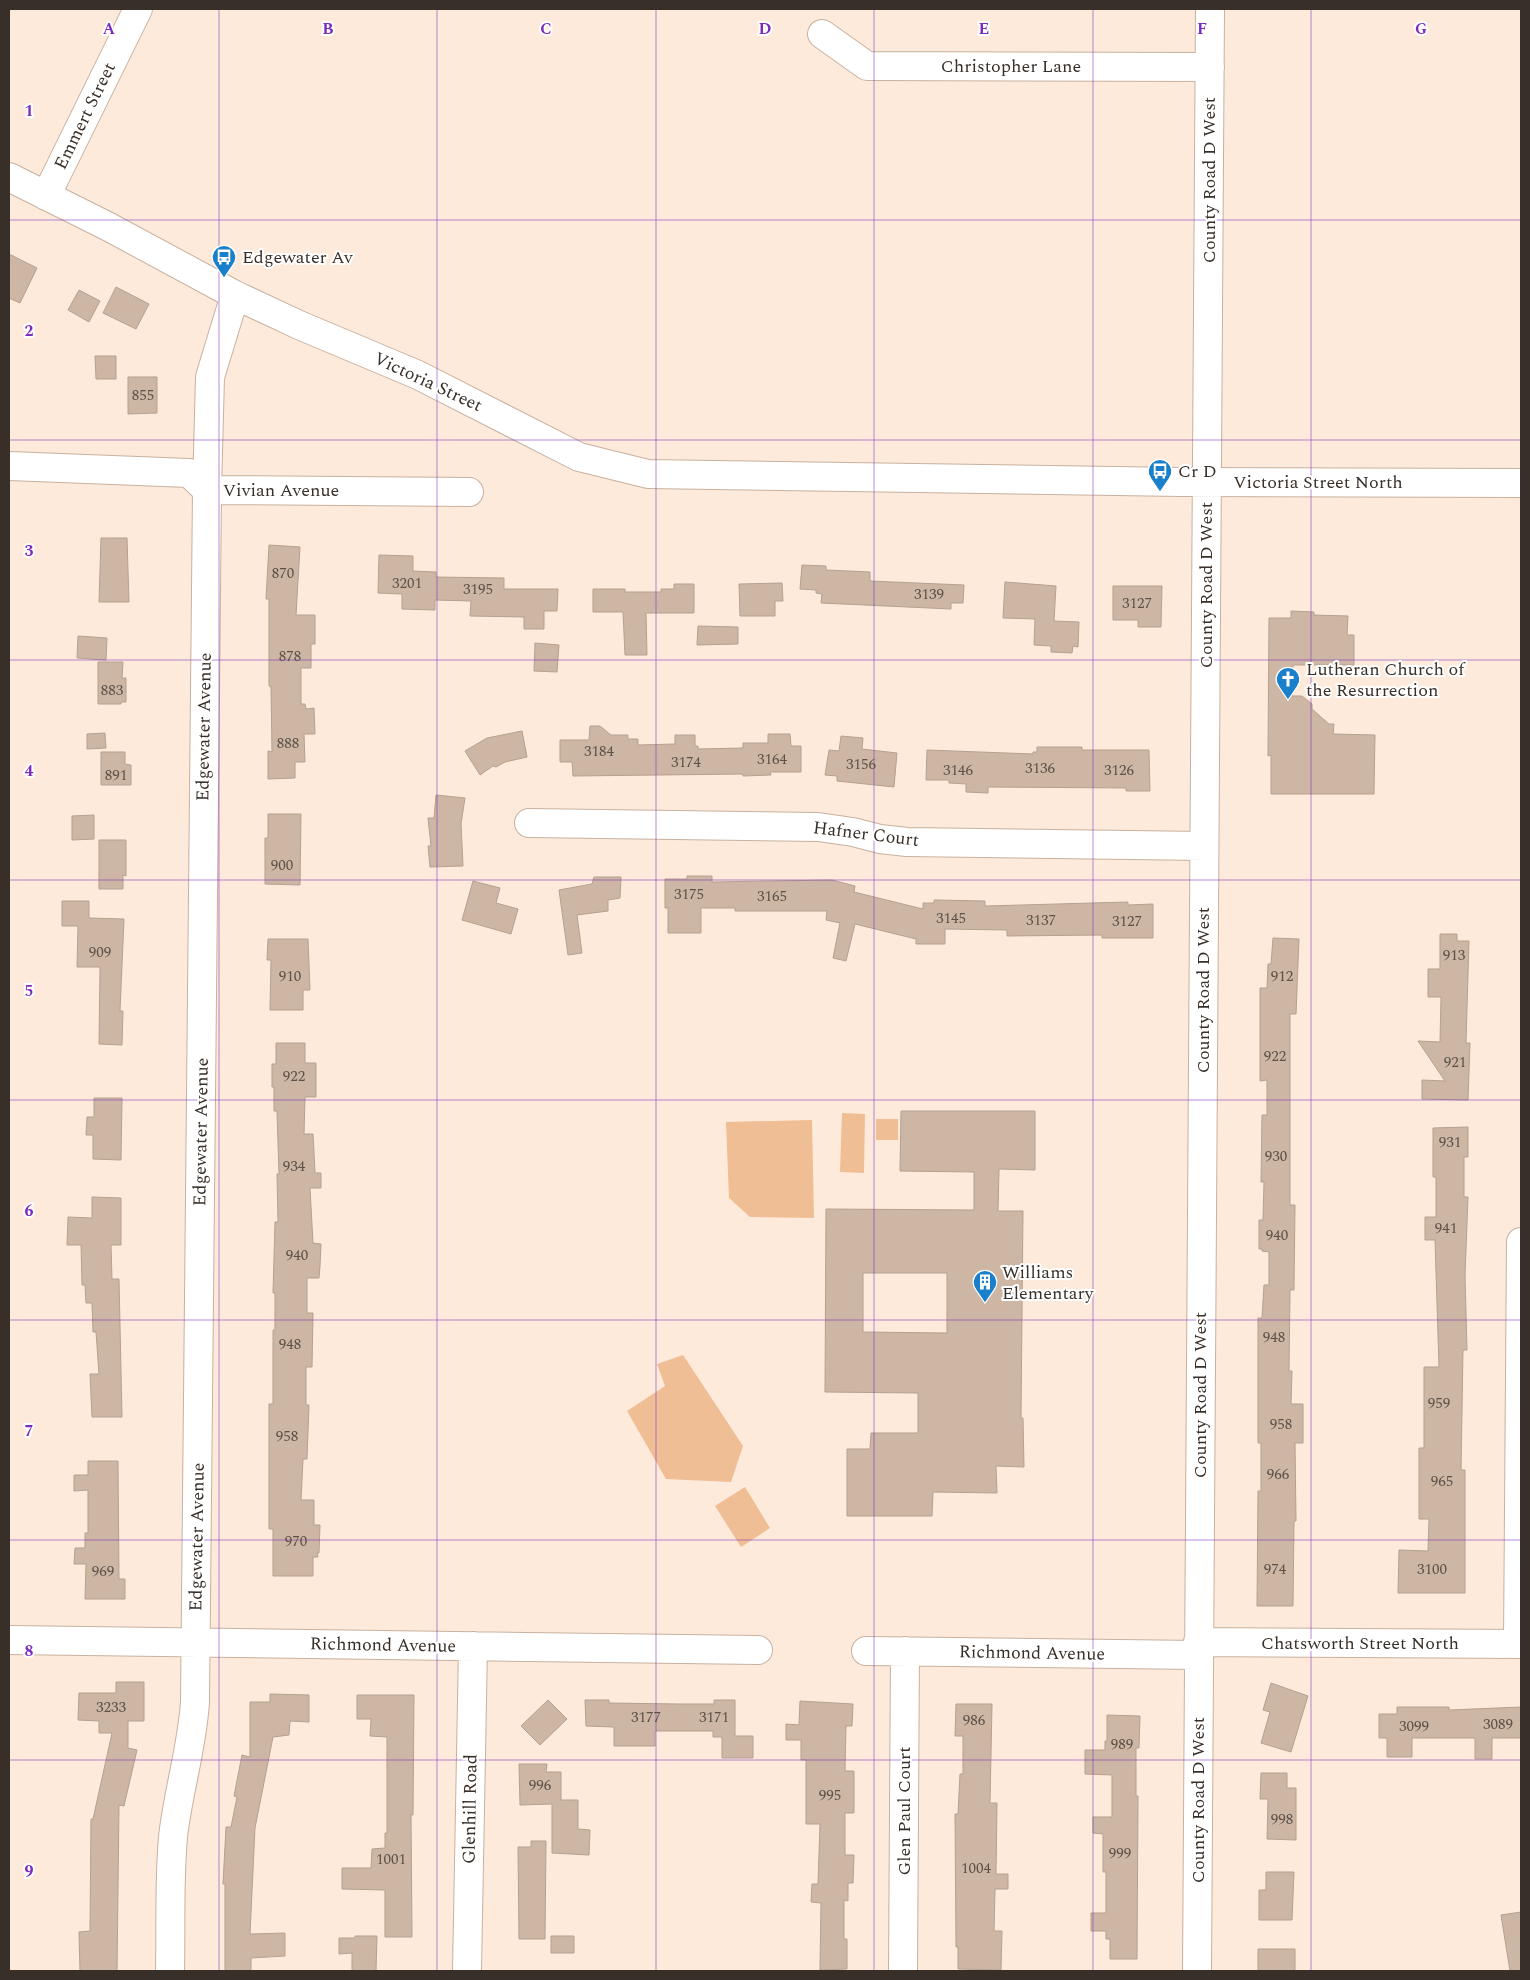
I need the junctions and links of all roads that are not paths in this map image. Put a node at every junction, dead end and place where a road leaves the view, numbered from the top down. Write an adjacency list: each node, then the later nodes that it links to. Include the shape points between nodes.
1 (138, 9): 6 (street, Emmert Street)
2 (1210, 9): 4 (street, County Road D West)
3 (822, 34): 4 (street, Christopher Lane, via 867,66)
4 (1210, 68): 10 (street, County Road D West)
5 (9, 177): 6 (street, Victoria Street)
6 (46, 196): 7 (street, Victoria Street)
7 (235, 295): 9 (street, Victoria Street, via 418,375 579,457 648,474); 12 (street, Edgewater Avenue, via 210,377)
8 (9, 466): 12 (street, Vivian Avenue, via 189,473)
9 (875, 477): 10 (street, Victoria Street North)
10 (1207, 482): 11 (street, Victoria Street North); 15 (street, County Road D West)
11 (1521, 483)
12 (207, 490): 13 (street, Vivian Avenue); 18 (street, Edgewater Avenue)
13 (469, 492)
14 (528, 823): 15 (street, Hafner Court, via 823,827 907,842)
15 (1204, 846): 21 (street, County Road D West)
16 (1521, 1242): 19 (street)
17 (9, 1640): 18 (street, Richmond Avenue)
18 (196, 1643): 20 (street, Richmond Avenue); 25 (street, Edgewater Avenue, via 193,1732 173,1838)
19 (1520, 1644): 21 (street, Chatsworth Street North)
20 (473, 1646): 22 (street, Richmond Avenue); 26 (street, Glenhill Road)
21 (1198, 1649): 24 (street, Richmond Avenue); 28 (street, County Road D West)
22 (758, 1650)
23 (866, 1651): 24 (street, Richmond Avenue)
24 (905, 1651): 27 (street, Glen Paul Court)
25 (170, 1971)
26 (467, 1971)
27 (903, 1971)
28 (1197, 1971)

